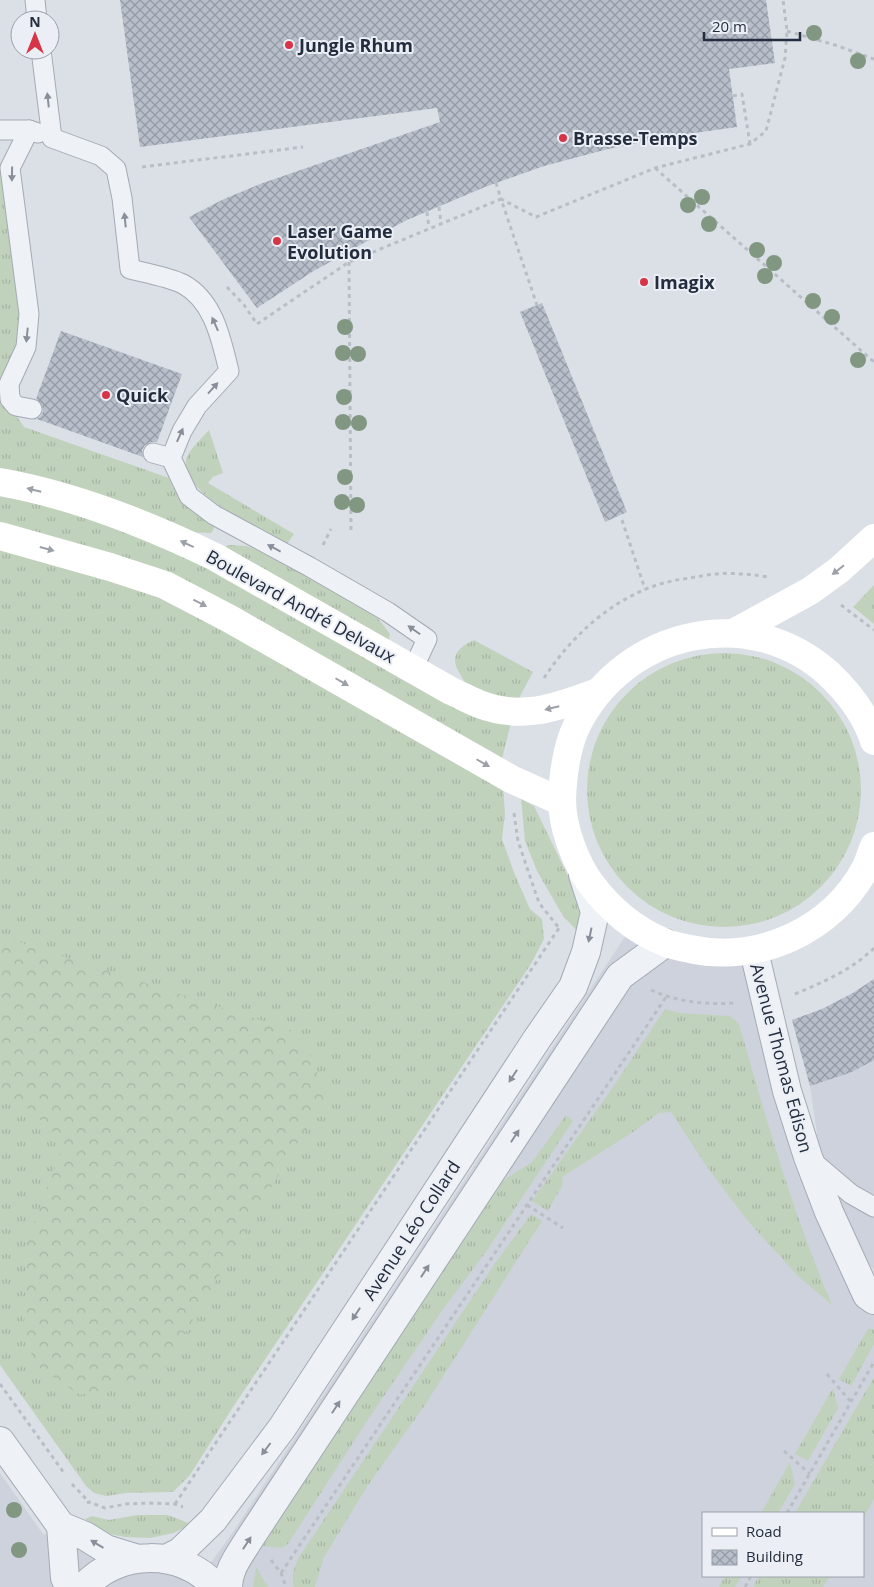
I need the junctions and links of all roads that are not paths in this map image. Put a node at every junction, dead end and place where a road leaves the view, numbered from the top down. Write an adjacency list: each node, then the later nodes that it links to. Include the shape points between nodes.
1 (42, 60): 4 (lane, one-way to 1)
2 (0, 130): 3 (lane)
3 (29, 130): 4 (lane); 5 (lane, one-way to 5, via 10,168 29,314 26,347 8,384 10,399 16,406)
4 (52, 138): 10 (lane, one-way to 4, via 427,639 388,612 214,515 189,496 162,456 196,406 228,371 217,327 204,301 182,284 130,269 116,169 101,156)
5 (32, 409)
6 (0, 482): 10 (street, Boulevard André Delvaux, one-way to 6, via 185,542 104,510)
7 (0, 536): 13 (street, one-way to 13, via 110,566 164,585 230,619 511,779)
8 (874, 538): 9 (street, one-way to 9, via 839,570 810,590)
9 (733, 633): 11 (street, via 695,635 658,646 626,665); 12 (street, via 776,641 815,662 847,691)
10 (413, 669): 11 (street, Boulevard André Delvaux, one-way to 10, via 553,708 526,713 479,704)
11 (598, 692): 13 (street, via 577,726 565,763)
12 (873, 729)
13 (562, 802): 15 (street, via 568,838)
14 (874, 846): 17 (street, via 866,867 845,897 819,922 788,940)
15 (582, 871): 16 (street, via 604,901 632,926); 24 (street, Avenue Léo Collard, one-way to 24, via 595,912 573,988 282,1428 213,1520 180,1552)
16 (666, 943): 17 (street, via 709,953); 28 (street, Avenue Léo Collard, one-way to 16, via 234,1564 248,1541 620,976)
17 (754, 951): 18 (street, Avenue Thomas Edison, via 787,1092)
18 (808, 1157): 19 (lane, via 851,1194); 20 (street, Avenue Thomas Edison, via 867,1295)
19 (874, 1207)
20 (874, 1300)
21 (0, 1441): 22 (street)
22 (61, 1526): 23 (street, one-way to 22, via 106,1549); 25 (street, via 65,1578)
23 (135, 1558): 24 (street); 26 (street, via 93,1576)
24 (166, 1559): 27 (street, via 190,1566)
25 (70, 1587)
26 (84, 1587)
27 (216, 1587)
28 (228, 1587)

